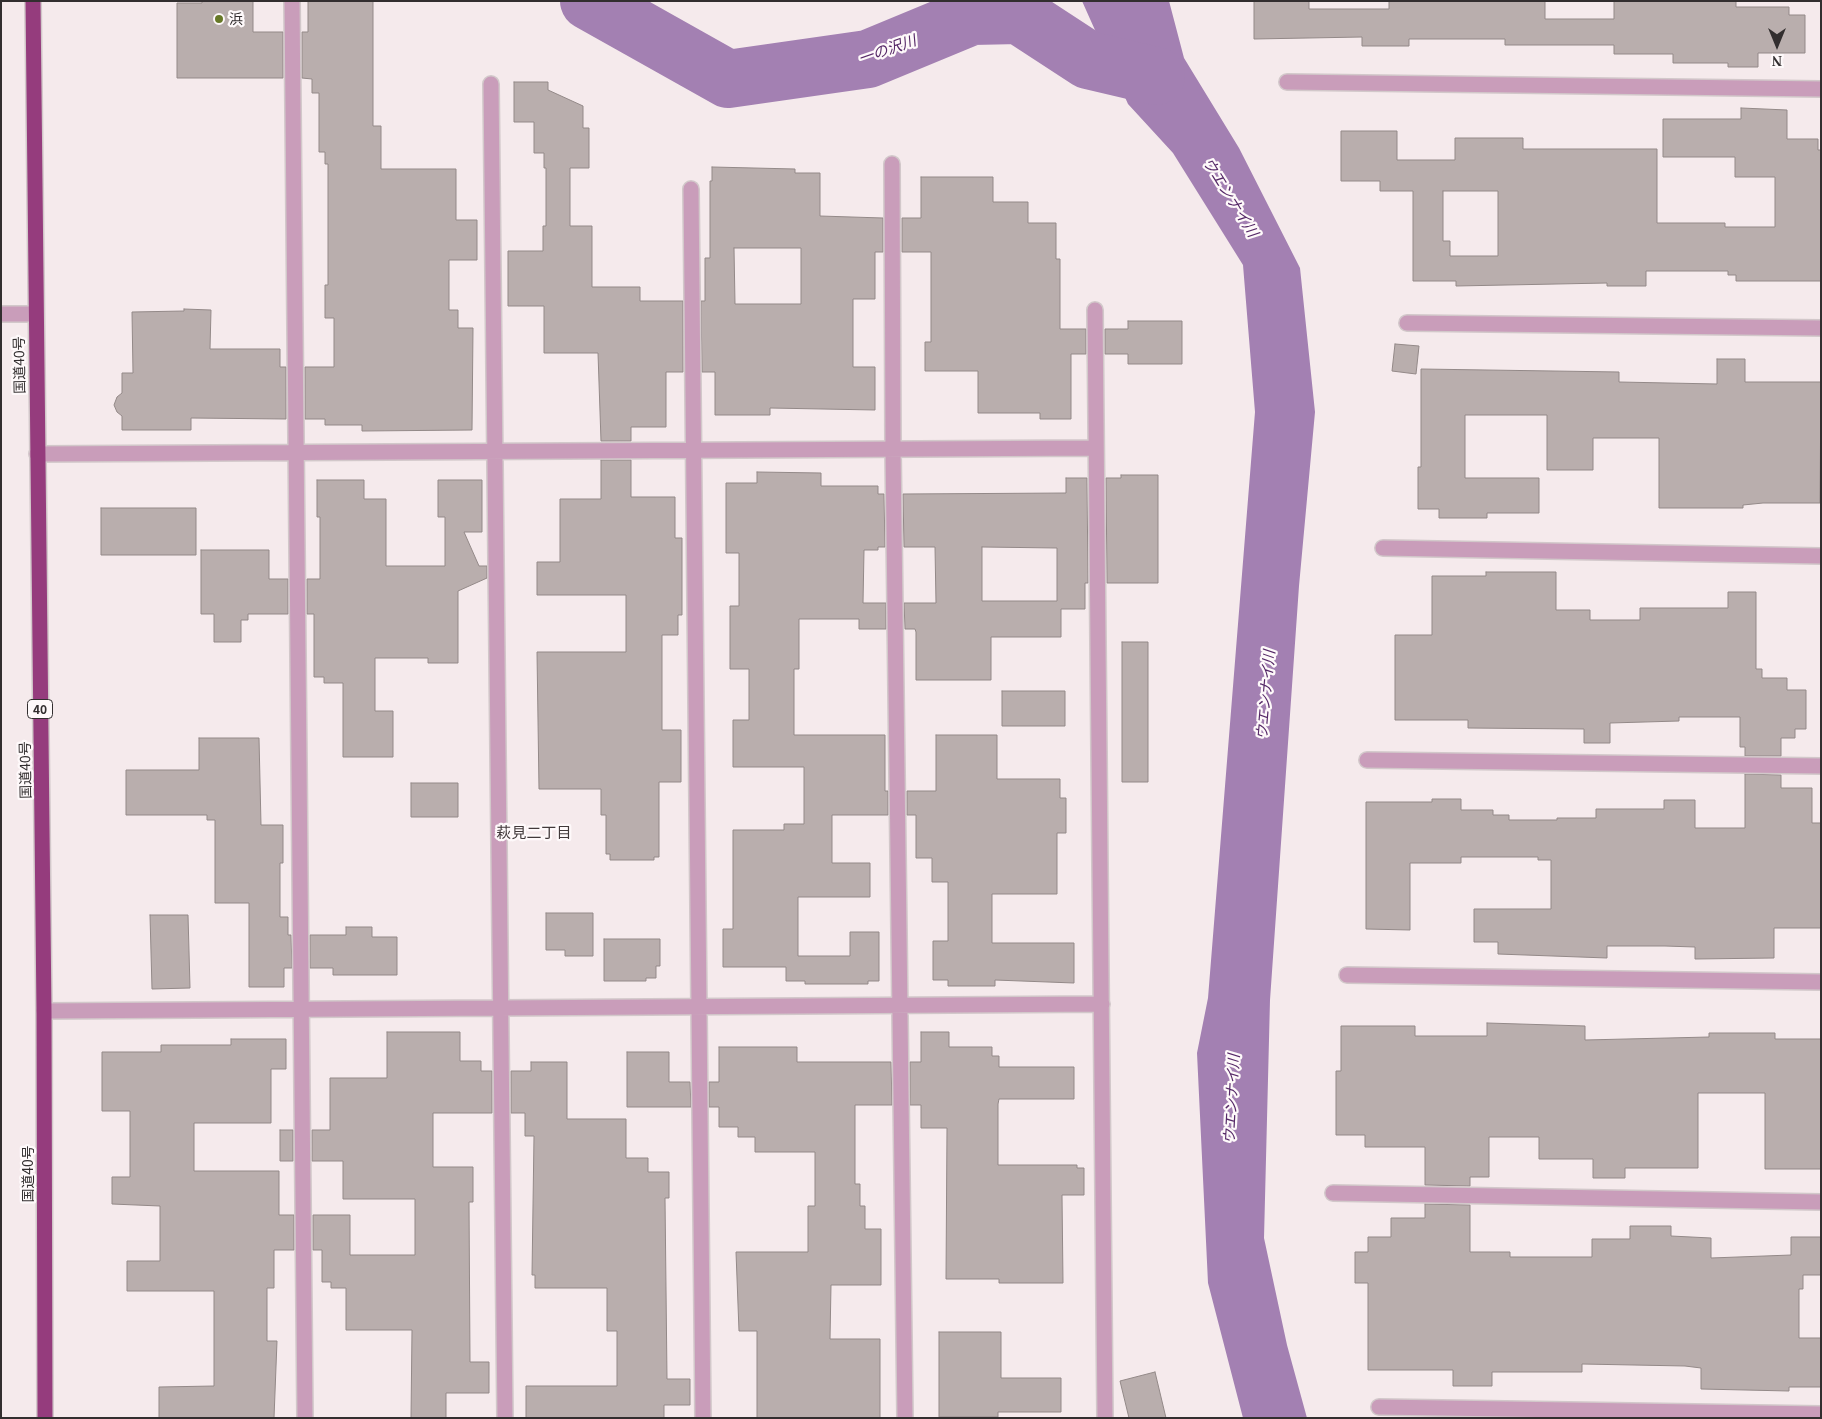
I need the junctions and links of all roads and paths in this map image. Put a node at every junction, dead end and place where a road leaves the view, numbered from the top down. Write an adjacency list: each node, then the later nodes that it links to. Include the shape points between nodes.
1 (33, 1): 10 (highway, 国道40号 / 40)
2 (292, 1): 18 (street)
3 (1287, 82): 5 (street)
4 (491, 84): 16 (street)
5 (1821, 89)
6 (892, 164): 14 (street)
7 (691, 189): 15 (street)
8 (1095, 310): 13 (street)
9 (1, 314): 10 (street)
10 (35, 314): 17 (highway, 国道40号 / 40)
11 (1407, 323): 12 (street)
12 (1821, 328)
13 (1094, 448): 14 (street); 26 (street)
14 (893, 449): 15 (street); 25 (street)
15 (694, 450): 16 (street); 27 (street)
16 (495, 452): 18 (street); 28 (street)
17 (37, 454): 18 (street); 29 (highway, 国道40号 / 40)
18 (296, 454): 30 (street)
19 (1383, 548): 20 (street)
20 (1821, 556)
21 (1367, 760): 22 (street)
22 (1821, 766)
23 (1347, 974): 24 (street)
24 (1821, 982)
25 (898, 1004): 26 (street); 27 (street); 39 (street)
26 (1102, 1004): 40 (street)
27 (699, 1006): 28 (street); 38 (street)
28 (500, 1008): 30 (street); 37 (street)
29 (44, 1011): 30 (street); 35 (highway, 国道40号 / 40)
30 (300, 1011): 36 (street)
31 (1333, 1193): 32 (street)
32 (1821, 1202)
33 (1379, 1407): 34 (street)
34 (1821, 1414)
35 (45, 1418)
36 (304, 1418)
37 (505, 1418)
38 (703, 1418)
39 (905, 1418)
40 (1105, 1418)

